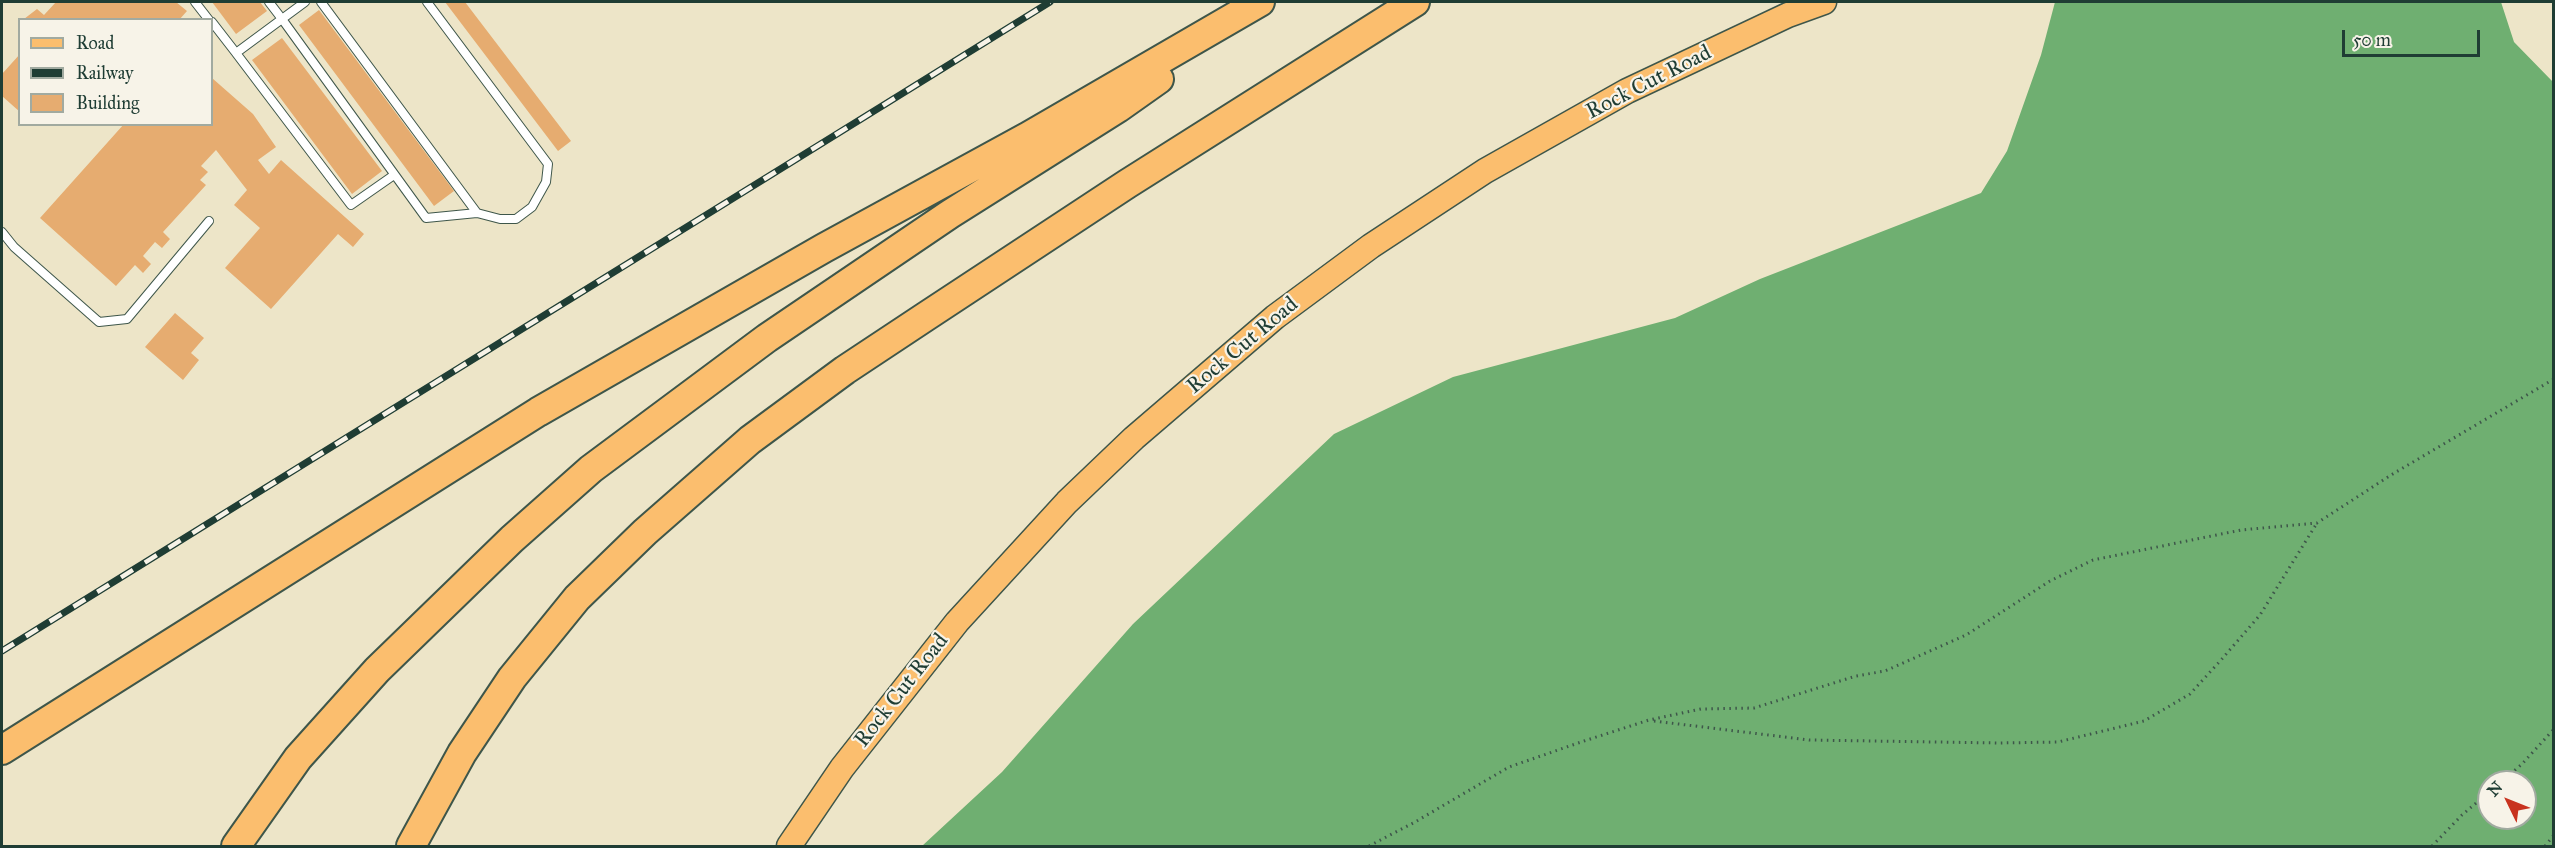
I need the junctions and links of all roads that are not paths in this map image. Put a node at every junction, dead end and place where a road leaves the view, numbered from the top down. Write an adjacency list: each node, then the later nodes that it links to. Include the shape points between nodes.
1 (195, 2): 10 (lane)
2 (269, 2): 11 (lane)
3 (305, 2): 11 (lane)
4 (321, 2): 15 (lane)
5 (427, 2): 15 (lane, via 548,164 546,182 532,207 516,219)
6 (1260, 2): 18 (highway, via 538,412)
7 (1268, 2): 19 (highway, via 1118,108 950,214 767,338 591,469 512,539 377,670 298,758)
8 (1414, 2): 20 (highway, via 875,350 750,440 645,532 578,598 512,678 462,753)
9 (1824, 2): 21 (main road, Rock Cut Road, via 1627,91 1485,171 1371,246 1275,316 1066,502 965,613 842,768)
10 (208, 18)
11 (282, 19): 13 (lane); 14 (lane)
12 (213, 25): 13 (lane)
13 (236, 53): 14 (lane, via 351,205)
14 (394, 175): 15 (lane, via 426,218)
15 (477, 213)
16 (209, 221): 17 (lane, via 127,319 99,322)
17 (2, 232)
18 (2, 750)
19 (236, 846)
20 (411, 846)
21 (789, 846)

